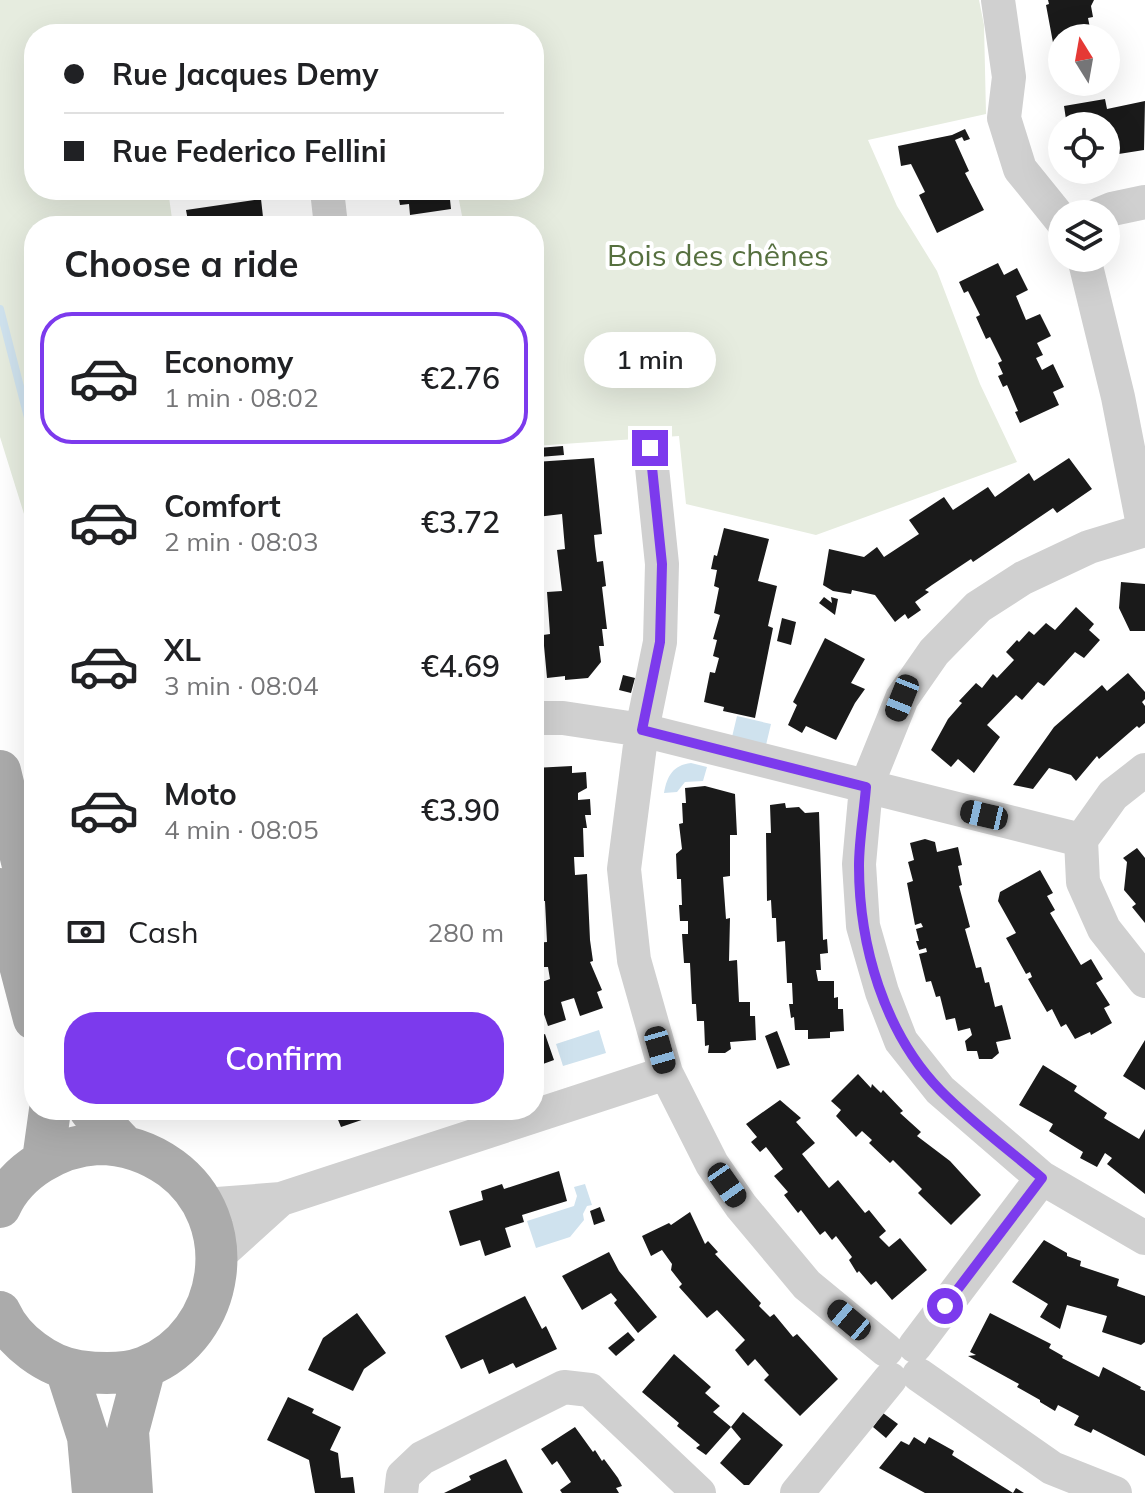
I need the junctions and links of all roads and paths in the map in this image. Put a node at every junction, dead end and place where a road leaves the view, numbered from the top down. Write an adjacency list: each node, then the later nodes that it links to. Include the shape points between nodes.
1 (998, 0): 3 (street, via 1009,77 1004,118 1020,169)
2 (1145, 202): 4 (street)
3 (1048, 204)
4 (1120, 207)
5 (1087, 272): 7 (street)
6 (650, 448): 9 (street, via 662,564 660,642)
7 (1144, 530): 12 (street, via 1089,547 1023,578 978,607 934,652 902,698)
8 (544, 718): 9 (street)
9 (642, 730): 12 (street); 18 (street, via 624,869 634,960)
10 (1145, 770): 13 (street, via 1113,795)
11 (0, 771): 14 (main road)
12 (866, 787): 13 (street); 25 (street, via 859,864 863,926 901,1041 940,1090)
13 (1081, 840): 17 (street, via 1083,882 1104,929)
14 (24, 870)
15 (0, 889): 16 (main road)
16 (24, 981)
17 (1145, 981)
18 (666, 1073): 19 (street); 32 (street, via 712,1164 741,1206 807,1285)
19 (544, 1113)
20 (49, 1120): 24 (main road)
21 (99, 1120): 23 (main road)
22 (522, 1120): 26 (street)
23 (124, 1146): 24 (main road, via 96,1144); 27 (main road, via 156,1157 184,1178)
24 (43, 1160): 28 (main road, via 20,1179)
25 (1042, 1178): 29 (street); 32 (street)
26 (281, 1199): 27 (street); 30 (street)
27 (204, 1205): 30 (main road)
28 (0, 1207)
29 (1145, 1238)
30 (218, 1256): 33 (main road, via 214,1291 199,1323 175,1349)
31 (1, 1318): 34 (main road, via 31,1351)
32 (903, 1363): 39 (street); 40 (street, via 1052,1468)
33 (145, 1367): 34 (main road, via 106,1375); 36 (main road, via 128,1431)
34 (66, 1369): 35 (main road, via 88,1437)
35 (93, 1493)
36 (132, 1493)
37 (401, 1493): 38 (street, via 403,1476 422,1458 564,1387 590,1390)
38 (699, 1493)
39 (797, 1493)
40 (1115, 1493)

